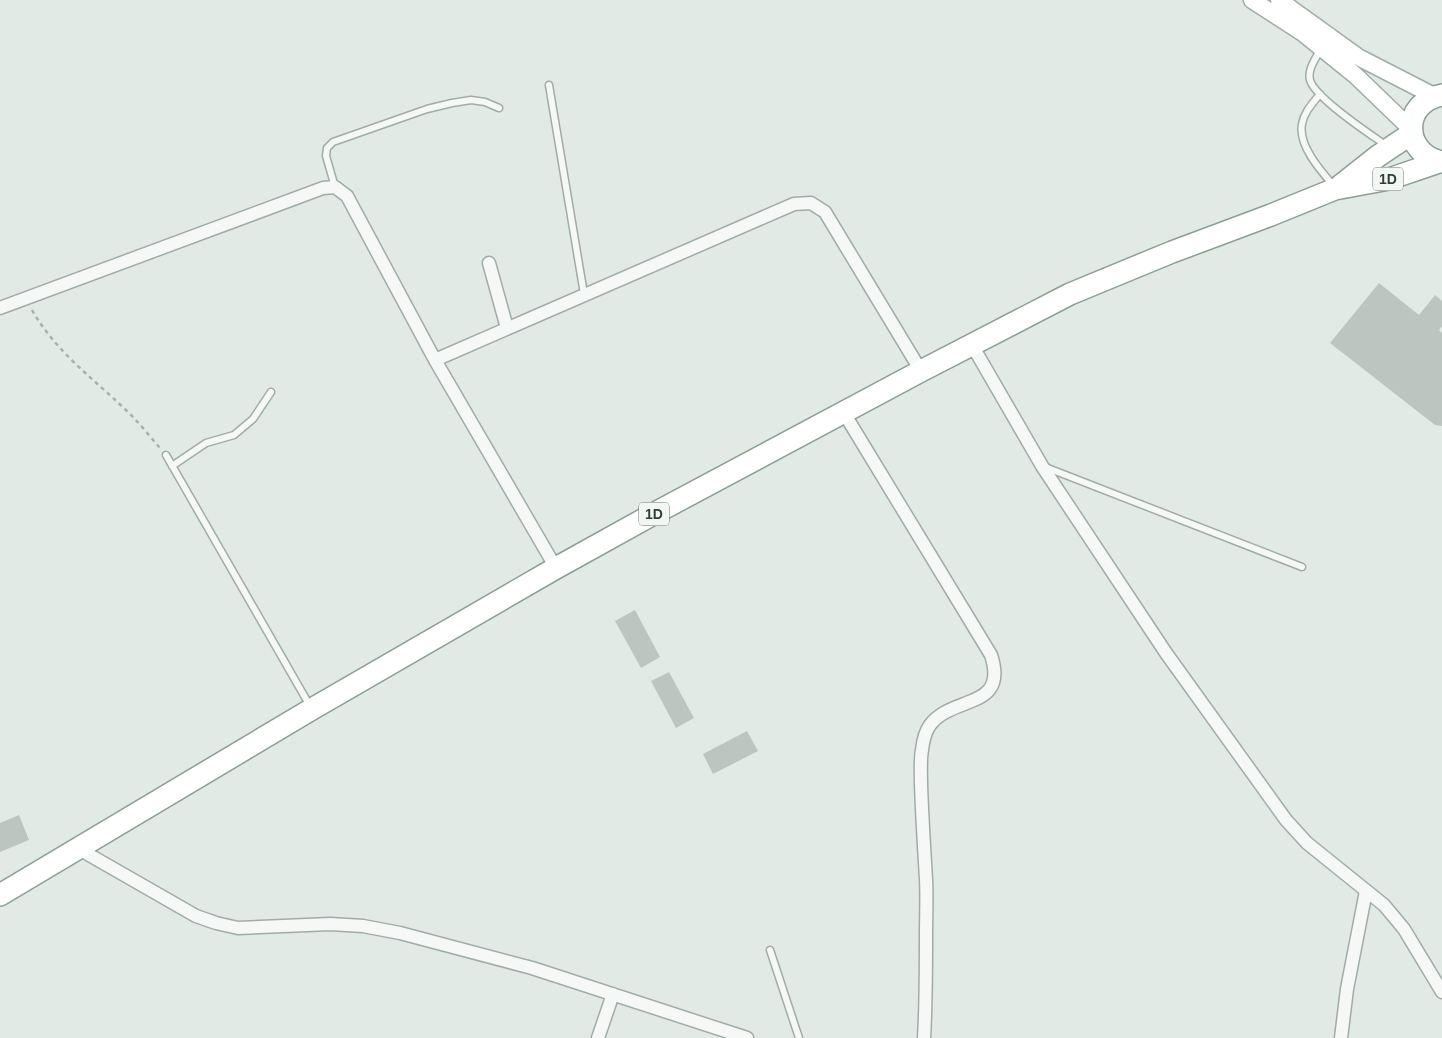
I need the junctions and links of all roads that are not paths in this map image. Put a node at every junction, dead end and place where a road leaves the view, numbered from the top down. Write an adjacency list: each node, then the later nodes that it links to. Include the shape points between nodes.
1 (1252, 0): 3 (street)
2 (1285, 2): 6 (street, via 1358,57)
3 (1322, 48): 5 (lane, via 1310,70 1310,81); 8 (street, via 1355,75)
4 (549, 86): 14 (lane)
5 (1320, 94): 9 (lane, via 1354,124); 12 (lane, via 1304,117 1303,136 1309,154)
6 (1438, 96): 8 (highway, via 1422,103 1414,115)
7 (499, 108): 11 (lane, via 471,100 452,102 333,142 327,148 326,156)
8 (1411, 131): 9 (highway, 1D); 10 (highway, 1D, via 1416,147 1426,157)
9 (1390, 148): 12 (highway, 1D)
10 (1441, 162): 12 (highway, 1D, via 1389,179)
11 (336, 187): 15 (street, via 322,188); 18 (street, via 347,196)
12 (1336, 189): 17 (highway, 1D, via 1070,294)
13 (489, 263): 16 (street)
14 (584, 294): 16 (street); 19 (street, via 794,204 811,203 825,212)
15 (0, 308)
16 (507, 328): 18 (street)
17 (972, 345): 19 (highway, 1D); 24 (street)
18 (435, 360): 26 (street)
19 (921, 371): 21 (highway, 1D)
20 (271, 392): 23 (lane, via 253,420 234,435 206,443)
21 (844, 413): 26 (highway, 1D); 37 (street, via 991,655 995,667 990,690 942,714 930,724 924,737 921,754 926,882)
22 (166, 455): 23 (lane)
23 (172, 466): 27 (lane)
24 (1042, 466): 25 (lane); 29 (street, via 1166,653 1286,820 1307,843)
25 (1302, 567)
26 (556, 568): 27 (highway, 1D)
27 (312, 709): 28 (highway, 1D)
28 (79, 849): 30 (highway, 1D); 33 (street, via 196,916 216,924 238,928 330,924 372,928 504,960)
29 (1366, 891): 32 (street, via 1384,905 1404,929); 38 (street)
30 (0, 895)
31 (770, 950): 36 (lane)
32 (1442, 992)
33 (613, 994): 34 (street); 35 (street)
34 (598, 1038)
35 (747, 1038)
36 (799, 1038)
37 (924, 1038)
38 (1341, 1038)

